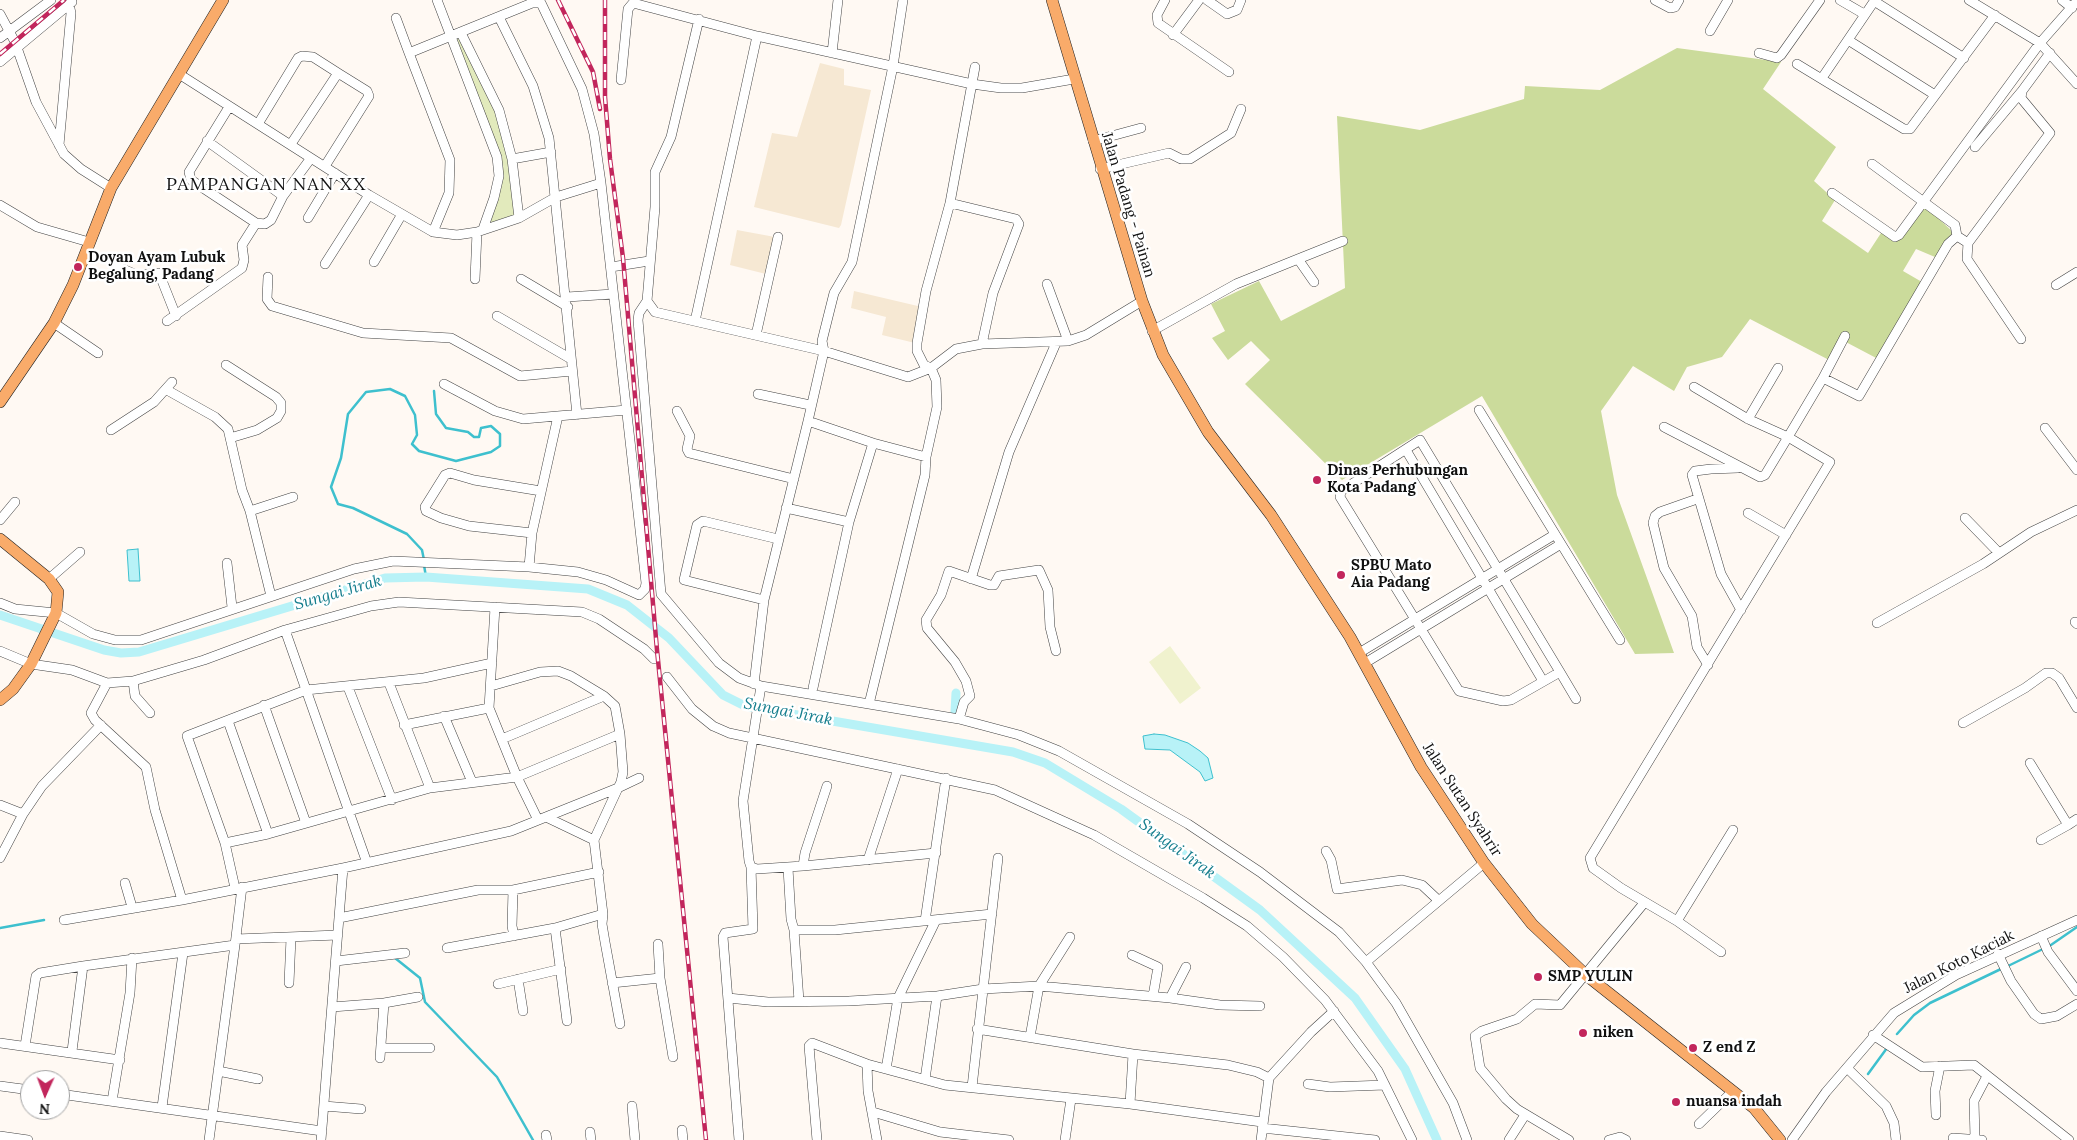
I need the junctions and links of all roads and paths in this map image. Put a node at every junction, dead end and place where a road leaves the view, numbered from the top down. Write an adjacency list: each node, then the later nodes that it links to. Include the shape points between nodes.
1 (51, 0): 27 (street)
2 (223, 0): 48 (main road)
3 (437, 0): 32 (street)
4 (838, 0): 38 (street)
5 (903, 0): 44 (street)
6 (1052, 0): 50 (main road, Jalan Padang - Painan)
7 (1165, 0): 30 (street, via 1156,19)
8 (1199, 0): 30 (street)
9 (1207, 0): 10 (street, via 1227,14 1237,10)
10 (1241, 0)
11 (1655, 0): 12 (street, via 1670,8 1675,7)
12 (1679, 0)
13 (1728, 0): 28 (street)
14 (1820, 0): 39 (street, via 1781,55 1777,58)
15 (1840, 0): 22 (street)
16 (1875, 0): 22 (street); 41 (street)
17 (1969, 0): 23 (street)
18 (2062, 0): 20 (street)
19 (72, 2): 36 (street); 63 (street)
20 (2075, 4): 35 (street)
21 (0, 14): 27 (street)
22 (1864, 14): 34 (street)
23 (1996, 15): 35 (street); 41 (street)
24 (499, 17): 29 (street); 65 (street, via 533,86 547,126); 72 (street, via 534,2 544,6 586,100)
25 (396, 18): 37 (street)
26 (699, 19): 31 (street); 51 (street, via 630,4); 93 (street, via 671,137 655,172)
27 (9, 31): 33 (street); 36 (street)
28 (1710, 31)
29 (461, 33): 32 (street); 67 (street, via 499,110)
30 (1174, 35): 46 (street)
31 (757, 36): 38 (street); 113 (street)
32 (452, 37): 37 (street); 85 (street, via 497,157 497,183)
33 (0, 38)
34 (1848, 40): 49 (street); 55 (street)
35 (2040, 43): 40 (street); 78 (street)
36 (16, 49): 42 (street); 63 (street, via 36,102)
37 (409, 53): 86 (street, via 450,160 449,193)
38 (832, 53): 44 (street)
39 (1759, 53)
40 (2050, 54): 53 (street); 54 (street)
41 (1964, 58): 55 (street)
42 (0, 62)
43 (1797, 64): 49 (street)
44 (893, 66): 52 (street); 122 (street, via 852,262 834,293 822,341)
45 (975, 68): 52 (street)
46 (1230, 72)
47 (338, 73): 58 (street, via 308,55 298,58); 62 (street); 69 (street, via 369,96)
48 (179, 74): 56 (street); 73 (main road)
49 (1822, 78): 55 (street, via 1904,129 1910,129)
50 (1074, 79): 52 (street, via 1022,88); 61 (main road, Jalan Padang - Painan)
51 (621, 80)
52 (972, 84): 79 (street)
53 (2077, 84)
54 (2022, 91): 64 (street); 91 (street, via 2024,103 2050,133)
55 (1936, 94)
56 (229, 107): 58 (street); 60 (street)
57 (1241, 108): 70 (street, via 1231,133 1190,160 1170,153)
58 (258, 124): 62 (street)
59 (1141, 128): 61 (street)
60 (207, 141): 76 (street); 84 (street, via 189,172 191,180)
61 (1093, 141): 70 (main road, Jalan Padang - Painan)
62 (291, 144): 66 (street)
63 (59, 145): 73 (street, via 81,169)
64 (1975, 147)
65 (551, 152): 67 (street); 77 (street)
66 (311, 158): 69 (street); 76 (street)
67 (512, 159): 83 (street)
68 (1872, 164): 78 (street)
69 (324, 166): 71 (street)
70 (1100, 169): 108 (main road, Jalan Padang - Painan)
71 (335, 172): 75 (street); 82 (street)
72 (602, 183): 77 (street); 97 (street)
73 (112, 188): 90 (main road)
74 (1832, 193): 78 (street, via 1895,237)
75 (369, 195): 81 (street); 95 (street)
76 (283, 196): 84 (street, via 271,220 265,224)
77 (556, 197): 83 (street); 106 (street)
78 (1923, 200): 87 (street, via 1955,225)
79 (950, 203): 121 (street, via 1016,219 1019,224 994,293); 126 (street, via 926,291 917,343 924,365)
80 (0, 205): 90 (street, via 37,227)
81 (402, 214): 86 (street); 94 (street)
82 (308, 218)
83 (519, 218): 85 (street)
84 (256, 223): 110 (street, via 242,244 242,268)
85 (480, 230): 86 (street, via 457,235); 100 (street)
86 (433, 232)
87 (1957, 236): 91 (street); 129 (street, via 1936,262 1860,396)
88 (778, 238): 116 (street)
89 (1342, 241): 92 (street)
90 (89, 242): 114 (main road)
91 (1968, 242): 118 (street, via 1967,259)
92 (1298, 259): 102 (street); 115 (street, via 1236,284)
93 (649, 261): 97 (street); 107 (street)
94 (374, 262)
95 (325, 264)
96 (116, 266): 110 (street, via 137,275 159,273)
97 (611, 267): 105 (street)
98 (2077, 272): 104 (street)
99 (268, 277): 128 (street, via 267,299 272,306 363,333 451,338 520,376)
100 (475, 279)
101 (521, 279): 109 (street)
102 (1314, 282)
103 (1047, 284): 119 (street)
104 (2056, 285)
105 (613, 294): 106 (street); 135 (street)
106 (567, 297): 109 (street)
107 (647, 301): 113 (street, via 652,310 661,315); 208 (street, via 638,320 661,594 719,663)
108 (1142, 301): 115 (main road, Jalan Padang - Painan); 119 (street, via 1086,335)
109 (568, 307): 124 (street)
110 (176, 316): 112 (street)
111 (497, 316): 124 (street)
112 (167, 321)
113 (695, 321): 116 (street)
114 (54, 323): 123 (street); 133 (main road)
115 (1152, 331): 138 (main road, Jalan Padang - Painan)
116 (756, 335): 122 (street)
117 (1845, 336): 129 (street)
118 (2021, 339)
119 (1068, 341): 120 (street)
120 (1056, 343): 121 (street); 178 (street, via 1009,452)
121 (982, 344): 126 (street, via 956,348)
122 (824, 351): 126 (street, via 908,378); 134 (street)
123 (98, 353)
124 (571, 358): 128 (street)
125 (226, 365): 147 (street, via 276,396 281,403 277,418 257,430)
126 (932, 368): 150 (street, via 937,397)
127 (1778, 368): 141 (street)
128 (572, 371): 139 (street)
129 (1823, 378): 146 (street)
130 (444, 384): 140 (street, via 507,416 523,419)
131 (1694, 388): 141 (street)
132 (758, 394): 134 (street)
133 (0, 402)
134 (810, 405): 142 (street)
135 (627, 410): 139 (street); 174 (street, via 645,589 639,595 586,573)
136 (1479, 410): 166 (street)
137 (677, 411): 153 (street, via 690,436 689,453)
138 (1194, 411): 195 (main road, Jalan Sutan Syahrir, via 1282,530)
139 (577, 415): 140 (street)
140 (558, 416): 154 (street)
141 (1748, 419): 146 (street)
142 (808, 420): 148 (street); 153 (street)
143 (1664, 427): 151 (street)
144 (2045, 428): 152 (street)
145 (111, 430): 147 (street, via 154,402 170,386 223,422)
146 (1788, 437): 151 (street, via 1765,475 1760,477); 167 (street, via 1830,462)
147 (230, 438): 160 (street)
148 (873, 443): 150 (street); 164 (street)
149 (1406, 450): 175 (street, via 1420,440); 176 (street); 188 (street, via 1341,491 1340,496)
150 (926, 457): 214 (street, via 925,475)
151 (1740, 468): 156 (street, via 1695,471 1692,475)
152 (2077, 470)
153 (794, 479): 158 (street)
154 (541, 491): 165 (street); 165 (street, via 450,473 425,507 435,516 463,524)
155 (293, 496): 160 (street)
156 (1697, 499): 186 (street, via 1721,574); 199 (street, via 1660,512 1653,523 1664,568 1692,616 1697,647)
157 (15, 502): 163 (street)
158 (786, 508): 164 (street); 169 (street)
159 (2077, 510): 172 (street, via 2031,532)
160 (250, 511): 181 (street)
161 (1748, 513): 167 (street)
162 (1965, 518): 172 (street)
163 (0, 520)
164 (849, 522): 209 (street)
165 (532, 533): 174 (street)
166 (1554, 535): 170 (street); 175 (street)
167 (1786, 535): 186 (street)
168 (0, 539): 177 (main road)
169 (778, 539): 182 (street); 182 (street, via 703,521 697,525 684,580)
170 (1561, 544): 179 (street); 192 (street)
171 (80, 552): 177 (street)
172 (1999, 553): 189 (street)
173 (227, 563): 184 (street)
174 (529, 567): 181 (street, via 410,561 354,568)
175 (1498, 569): 176 (street); 179 (street)
176 (1482, 578): 180 (street); 188 (street)
177 (49, 579): 187 (main road, via 58,592)
178 (971, 579): 194 (street, via 990,586 999,576 1039,570 1048,590 1050,627); 220 (street, via 949,571 941,595 926,620 926,628 955,662 966,681 970,696 964,702)
179 (1504, 579): 180 (street); 200 (street)
180 (1488, 589): 191 (street); 203 (street)
181 (271, 596): 184 (street)
182 (764, 600): 208 (street)
183 (0, 604): 187 (street)
184 (232, 607): 187 (street, via 140,640 115,640 93,634)
185 (495, 607): 190 (street, via 400,602 371,606); 196 (street, via 573,610 591,614); 198 (street)
186 (1741, 610): 199 (street)
187 (55, 615): 197 (main road)
188 (1415, 619): 191 (street); 195 (street)
189 (1877, 623)
190 (284, 630): 202 (street, via 204,660); 210 (street)
191 (1421, 630): 195 (street); 203 (street, via 1459,691 1503,701 1511,700)
192 (1620, 640)
193 (0, 651): 197 (street)
194 (1056, 651)
195 (1362, 658): 256 (main road, Jalan Sutan Syahrir, via 1421,767)
196 (654, 659)
197 (32, 661): 205 (street); 213 (main road, via 13,689)
198 (492, 663): 204 (street); 206 (street)
199 (1708, 665): 267 (street, via 1591,853 1593,868)
200 (1560, 672): 203 (street); 212 (street)
201 (667, 677): 226 (street, via 692,709 713,726 729,733)
202 (133, 681): 205 (street); 218 (street, via 135,696)
203 (1543, 681)
204 (389, 682): 207 (street); 224 (street)
205 (108, 683): 223 (street, via 91,713)
206 (491, 686): 211 (street, via 540,672 558,671); 217 (street)
207 (348, 687): 210 (street); 237 (street)
208 (758, 687): 214 (street); 226 (street)
209 (813, 688)
210 (306, 690): 215 (street); 239 (street)
211 (604, 696): 225 (street, via 615,706); 227 (street)
212 (1576, 699)
213 (0, 700)
214 (870, 704): 220 (street)
215 (264, 705): 221 (street); 243 (street)
216 (2077, 707): 222 (street, via 2059,678 2046,673)
217 (489, 708): 219 (street); 227 (street)
218 (150, 713)
219 (444, 716): 224 (street); 233 (street)
220 (958, 719): 294 (street, via 1019,735 1059,751 1146,799 1260,872 1339,932)
221 (228, 721): 246 (street); 249 (street, via 187,736)
222 (1963, 723)
223 (100, 725): 240 (street, via 42,786); 265 (street, via 146,767 155,810)
224 (404, 725): 235 (street)
225 (620, 734): 230 (street); 236 (street, via 623,772)
226 (753, 735): 229 (street); 258 (street, via 743,806 746,846)
227 (502, 739): 230 (street)
228 (2030, 763): 244 (street)
229 (898, 769): 232 (street); 254 (street)
230 (517, 777): 233 (street); 241 (street)
231 (639, 778): 236 (street)
232 (946, 778): 251 (street); 319 (street, via 995,790 1085,831 1203,898 1247,926 1283,957)
233 (472, 782): 235 (street)
234 (826, 786): 257 (street)
235 (430, 788): 237 (street)
236 (618, 788): 241 (street); 247 (street)
237 (392, 800): 239 (street)
238 (0, 804): 240 (street)
239 (347, 810): 243 (street); 255 (street)
240 (23, 814): 252 (street)
241 (542, 818): 247 (street); 255 (street, via 511,831)
242 (2077, 819): 244 (street)
243 (306, 823): 246 (street)
244 (2068, 825): 248 (street)
245 (1733, 830): 276 (street)
246 (268, 834): 249 (street)
247 (594, 840): 261 (street)
248 (2041, 840)
249 (225, 843): 263 (street)
250 (1326, 851): 266 (street, via 1336,888 1402,880 1422,885)
251 (936, 853): 254 (street); 275 (street)
252 (0, 858)
253 (998, 858): 270 (street)
254 (868, 860): 257 (street)
255 (367, 862): 259 (street)
256 (1484, 863): 266 (street); 298 (main road, Jalan Sutan Syahrir, via 1532,924)
257 (803, 866): 260 (street)
258 (752, 867): 260 (street); 310 (street, via 753,929 723,934)
259 (343, 868): 263 (street); 271 (street)
260 (788, 868): 278 (street)
261 (599, 872): 264 (street); 269 (street)
262 (125, 883): 268 (street)
263 (238, 888): 265 (street); 283 (street)
264 (513, 890): 271 (street, via 478,890); 280 (street)
265 (182, 900): 268 (street)
266 (1438, 900): 294 (street)
267 (1644, 904): 276 (street); 298 (street)
268 (132, 907): 272 (street)
269 (604, 914): 277 (street); 302 (street, via 602,924)
270 (992, 914): 273 (street); 305 (street)
271 (339, 918): 279 (street)
272 (64, 920)
273 (936, 920): 275 (street); 311 (street)
274 (2077, 920): 285 (street, Jalan Koto Kaciak)
275 (925, 921): 278 (street, via 835,930)
276 (1677, 921): 287 (street)
277 (555, 928): 280 (street); 297 (street)
278 (794, 930): 313 (street)
279 (338, 935): 282 (street); 293 (street)
280 (514, 936): 286 (street)
281 (1070, 937): 304 (street)
282 (291, 938): 283 (street); 301 (street)
283 (236, 942): 288 (street); 338 (street)
284 (658, 944): 299 (street)
285 (2044, 944): 291 (street, Jalan Koto Kaciak); 306 (street)
286 (447, 948)
287 (1722, 952)
288 (183, 953): 292 (street); 355 (street)
289 (399, 954): 293 (street)
290 (1132, 955): 308 (street, via 1158,967)
291 (1999, 956): 315 (street, via 2011,982 2041,1019 2057,1016); 323 (street, Jalan Koto Kaciak, via 1909,1002 1894,1012)
292 (132, 958): 295 (street); 333 (street)
293 (336, 961): 317 (street)
294 (1366, 962): 383 (street, via 1396,1003 1448,1095)
295 (82, 966): 326 (street, via 36,976); 329 (street)
296 (1186, 967): 312 (street)
297 (561, 970): 300 (street); 320 (street)
298 (1586, 975): 348 (main road, Jalan Sutan Syahrir); 359 (street, via 1560,1005 1535,1004 1517,1019 1475,1035 1480,1068 1506,1099)
299 (660, 978): 302 (street); 331 (street)
300 (518, 979): 303 (street); 318 (street)
301 (289, 983)
302 (612, 983): 321 (street)
303 (498, 984)
304 (1039, 986): 305 (street); 308 (street); 324 (street)
305 (983, 989): 307 (street); 322 (street)
306 (2077, 991)
307 (936, 996): 311 (street); 342 (street)
308 (1153, 996): 312 (street)
309 (418, 998): 314 (street)
310 (728, 998): 313 (street); 375 (street)
311 (898, 998): 313 (street); 337 (street)
312 (1170, 998): 316 (street, via 1220,1005)
313 (799, 1001)
314 (384, 1003): 317 (street); 327 (street)
315 (2077, 1004)
316 (1260, 1006)
317 (332, 1007): 353 (street)
318 (523, 1011)
319 (1334, 1011): 340 (street); 344 (street)
320 (568, 1021)
321 (620, 1024)
322 (978, 1029): 324 (street); 346 (street)
323 (1876, 1036): 335 (street, via 1922,1067); 336 (street, Jalan Koto Kaciak)
324 (1030, 1037): 330 (street)
325 (0, 1043): 326 (street)
326 (25, 1046): 329 (street)
327 (381, 1048): 328 (street); 332 (street)
328 (430, 1048)
329 (72, 1051): 333 (street)
330 (1134, 1054): 340 (street, via 1228,1065); 352 (street)
331 (673, 1056)
332 (380, 1058)
333 (120, 1060): 351 (street)
334 (867, 1064): 337 (street); 357 (street); 376 (street, via 810,1044)
335 (1940, 1066): 339 (street, via 1974,1065); 360 (street, via 1935,1091)
336 (1847, 1068): 389 (street, Jalan Koto Kaciak); 390 (street, via 1886,1106 1894,1123)
337 (886, 1069): 342 (street)
338 (218, 1071): 341 (street); 358 (street)
339 (1987, 1076): 370 (street, via 1974,1101); 391 (street)
340 (1269, 1078): 362 (street)
341 (258, 1079)
342 (925, 1079): 346 (street, via 945,1085)
343 (1308, 1084): 344 (street)
344 (1386, 1085): 382 (street)
345 (0, 1086): 347 (street)
346 (972, 1087): 350 (street)
347 (20, 1089)
348 (1733, 1091): 361 (street); 388 (main road, Jalan Sutan Syahrir, via 1754,1108)
349 (70, 1095): 351 (street)
350 (1072, 1099): 352 (street); 379 (street)
351 (112, 1101): 355 (street)
352 (1130, 1104): 362 (street)
353 (324, 1106): 356 (street); 364 (street)
354 (632, 1106): 373 (street)
355 (162, 1107): 358 (street)
356 (360, 1110)
357 (873, 1112): 366 (street); 377 (street)
358 (213, 1115): 364 (street); 372 (street)
359 (1526, 1115): 384 (street); 385 (street)
360 (1936, 1115)
361 (1699, 1124)
362 (1262, 1125): 368 (street); 380 (street)
363 (682, 1130): 374 (street)
364 (321, 1135)
365 (0, 1136): 371 (street)
366 (940, 1136): 367 (street)
367 (980, 1138): 378 (street)
368 (1324, 1138): 381 (street)
369 (1953, 1138): 370 (street)
370 (1978, 1139)
371 (28, 1140)
372 (208, 1140)
373 (634, 1140)
374 (683, 1140)
375 (739, 1140)
376 (817, 1140)
377 (876, 1140)
378 (1009, 1140)
379 (1065, 1140)
380 (1261, 1140)
381 (1375, 1140)
382 (1412, 1140)
383 (1467, 1140)
384 (1510, 1140)
385 (1569, 1140)
386 (1609, 1140): 387 (street, via 1620,1137)
387 (1626, 1140)
388 (1780, 1140)
389 (1792, 1140)
390 (1896, 1140)
391 (2069, 1140)

